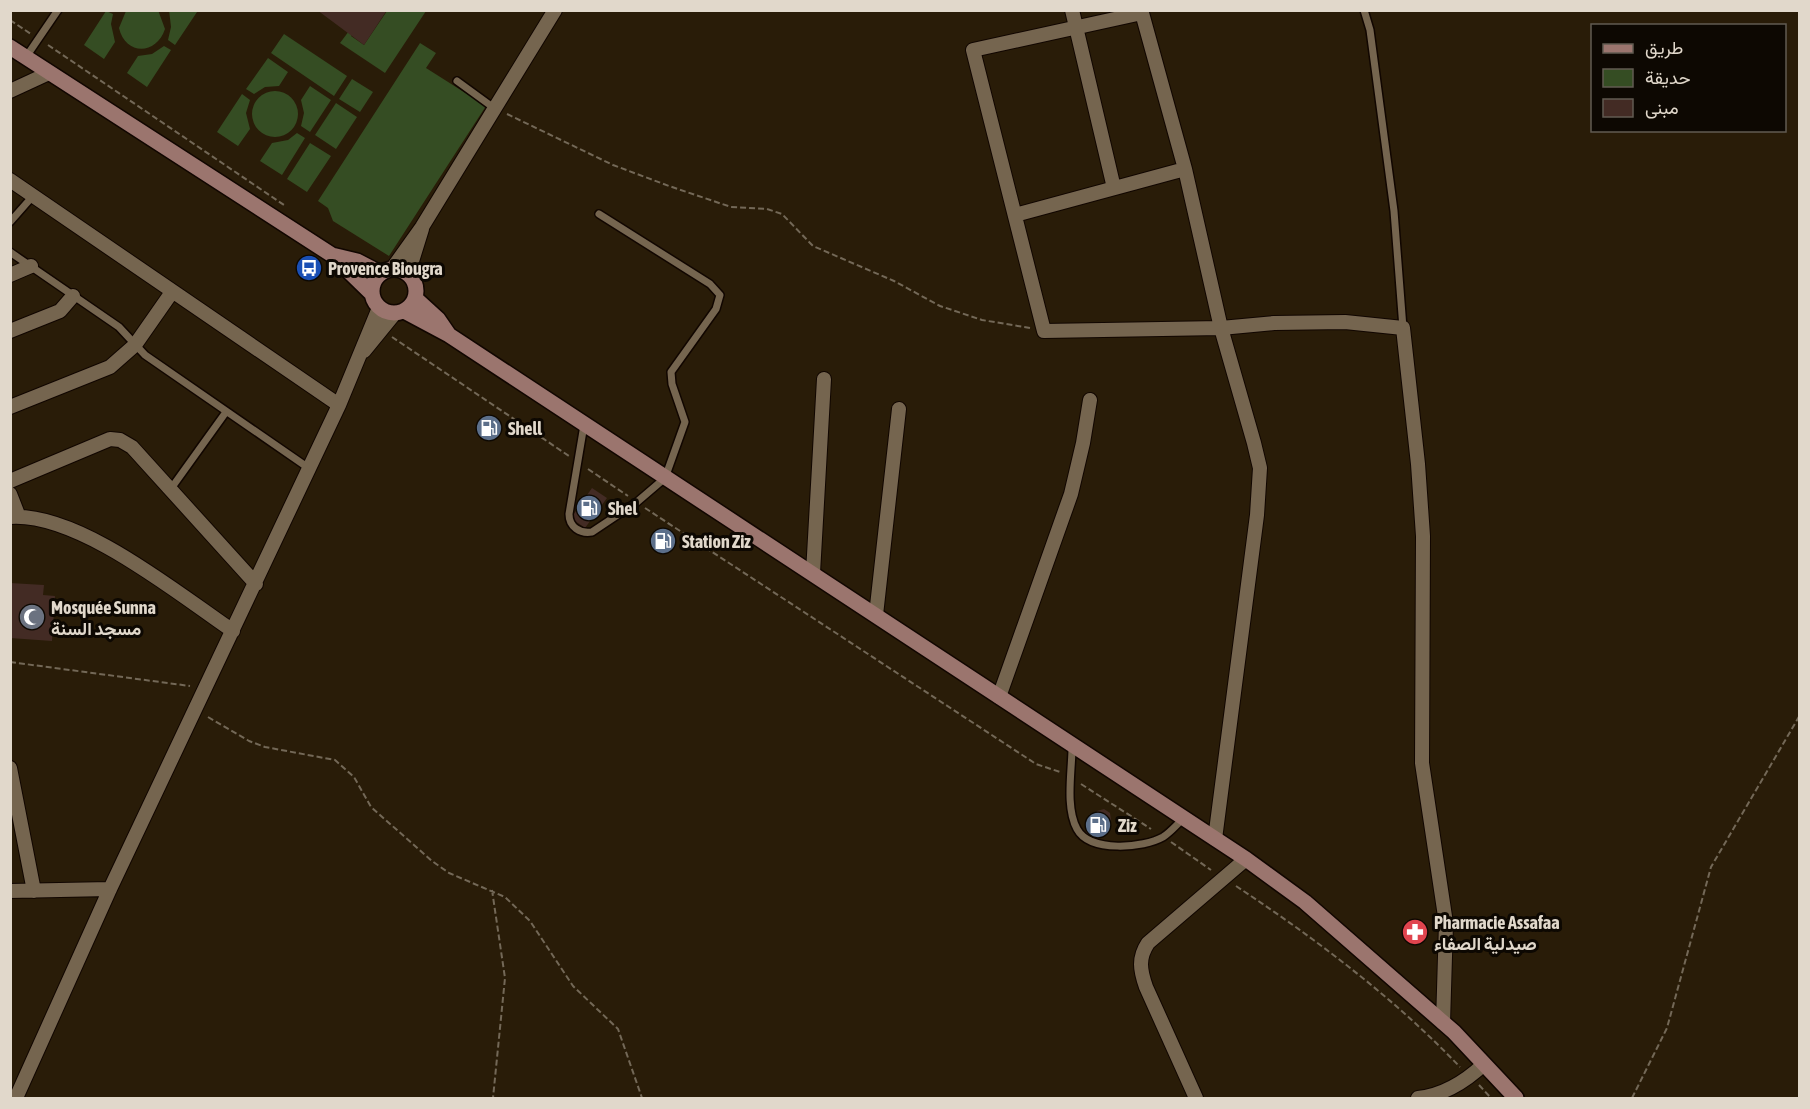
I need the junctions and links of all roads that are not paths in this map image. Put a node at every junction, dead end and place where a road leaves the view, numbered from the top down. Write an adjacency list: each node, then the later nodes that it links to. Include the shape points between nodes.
1 (58, 10): 8 (lane)
2 (555, 10): 12 (street)
3 (1072, 10): 6 (street)
4 (1364, 10): 34 (lane, via 1394,212)
5 (1145, 11): 6 (street); 13 (street)
6 (1076, 29): 15 (street); 18 (street, via 973,50)
7 (10, 47): 8 (main road)
8 (26, 57): 9 (main road)
9 (49, 73): 11 (street); 22 (main road)
10 (457, 81): 12 (lane)
11 (10, 91)
12 (494, 108): 20 (street)
13 (1185, 169): 15 (street); 33 (street)
14 (10, 180): 16 (street)
15 (1114, 188): 18 (street)
16 (32, 197): 19 (lane); 27 (street)
17 (598, 214): 47 (lane, via 710,284 720,295 716,309 671,372 685,422)
18 (1015, 215): 33 (street, via 1044,331)
19 (10, 222)
20 (422, 227): 24 (street); 25 (street)
21 (10, 252): 23 (lane)
22 (332, 255): 24 (main road); 28 (main road)
23 (31, 266): 26 (street); 29 (lane)
24 (386, 271): 25 (main road); 28 (main road, via 375,279)
25 (408, 274): 30 (main road, via 416,289)
26 (10, 275)
27 (172, 292): 37 (street); 41 (street)
28 (371, 293): 31 (main road)
29 (73, 296): 35 (street, via 60,311); 37 (lane, via 119,327)
30 (415, 298): 32 (main road); 36 (main road)
31 (379, 308): 32 (main road); 38 (street)
32 (400, 312): 36 (main road); 38 (street)
33 (1221, 328): 34 (street, via 1309,322); 60 (street, via 1260,468 1260,491)
34 (1403, 328): 65 (street, via 1423,527 1422,763 1446,923)
35 (10, 331)
36 (449, 335): 45 (main road)
37 (135, 345): 42 (street, via 103,371); 44 (lane)
38 (362, 353): 41 (street)
39 (824, 379): 52 (street)
40 (1090, 400): 56 (street, via 1071,494)
41 (339, 405): 46 (street)
42 (10, 407)
43 (899, 409): 54 (street)
44 (226, 412): 46 (lane); 49 (lane)
45 (584, 425): 47 (main road); 47 (lane, via 569,514 569,520 579,531 592,532)
46 (310, 469): 53 (street)
47 (665, 478): 52 (main road)
48 (10, 481): 49 (street, via 114,438 132,447)
49 (170, 490): 53 (street)
50 (10, 494): 51 (street)
51 (15, 517): 55 (street, via 54,522 91,538)
52 (813, 573): 54 (main road)
53 (256, 584): 55 (street)
54 (876, 615): 56 (main road)
55 (233, 631): 62 (street)
56 (999, 697): 57 (main road)
57 (1072, 746): 59 (main road); 59 (lane, via 1073,815 1084,837 1098,844 1118,846 1163,837)
58 (10, 768): 64 (street)
59 (1184, 818): 60 (main road)
60 (1215, 839): 61 (main road)
61 (1246, 859): 65 (main road, via 1305,902); 68 (street, via 1148,943 1141,958 1146,987)
62 (110, 889): 64 (street); 67 (street)
63 (10, 891): 64 (street)
64 (34, 891)
65 (1443, 1023): 66 (main road)
66 (1484, 1064): 69 (street, via 1440,1094); 70 (main road)
67 (16, 1098)
68 (1196, 1098)
69 (1418, 1098)
70 (1516, 1098)

